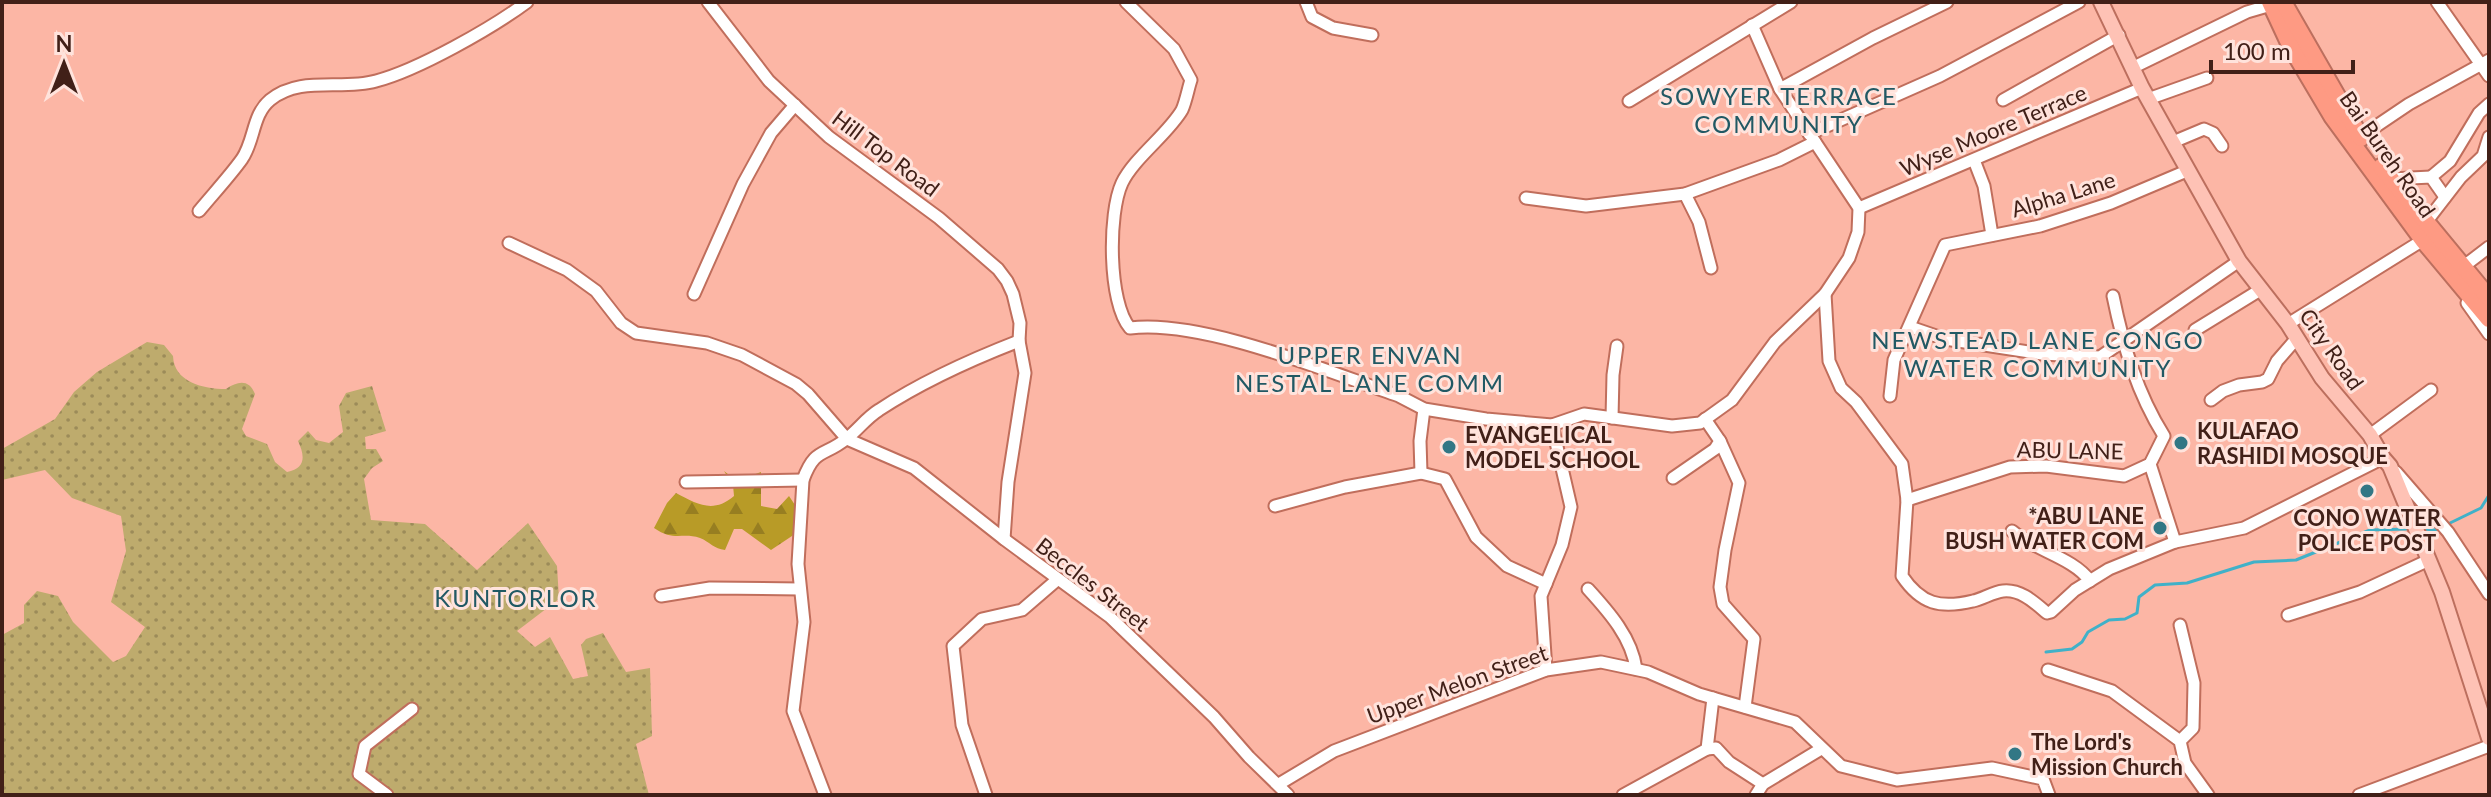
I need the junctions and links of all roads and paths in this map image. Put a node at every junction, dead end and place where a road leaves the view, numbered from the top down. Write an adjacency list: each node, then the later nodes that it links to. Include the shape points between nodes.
1 (527, 2): 37 (street, via 394,75 360,85 301,85 272,99 261,108 242,159)
2 (708, 2): 23 (street, Hill Top Road, via 769,81)
3 (1126, 2): 63 (street, via 1174,49 1191,80 1182,110 1122,182 1112,225 1113,269 1124,321 1130,328 1190,331 1237,343)
4 (1306, 2): 12 (street, via 1312,17 1333,28)
5 (1791, 2): 11 (street)
6 (1947, 2): 18 (street)
7 (2079, 2): 26 (street)
8 (2101, 2): 13 (main road, City Road)
9 (2437, 2): 14 (street)
10 (2275, 3): 15 (street); 24 (highway, Bai Bureh Road); 41 (highway, Bai Bureh Road, via 2290,45 2332,116)
11 (1752, 25): 18 (street); 21 (street)
12 (1372, 35)
13 (2119, 35): 15 (main road, City Road); 20 (street)
14 (2484, 62): 16 (street); 24 (street)
15 (2132, 68): 19 (main road, City Road)
16 (2489, 76)
17 (2207, 78): 19 (street, Wyse Moore Terrace)
18 (1780, 89): 26 (street)
19 (2145, 93): 27 (main road, City Road); 29 (street, Wyse Moore Terrace)
20 (2003, 100)
21 (1629, 101)
22 (2489, 104): 31 (street, via 2450,161)
23 (795, 105): 47 (street, via 771,133 743,184); 57 (street, Hill Top Road, via 998,269 1013,294)
24 (2360, 137): 32 (highway, Bai Bureh Road)
25 (2489, 137): 34 (street, via 2483,156)
26 (1812, 138): 33 (street, via 1779,160); 36 (street)
27 (2173, 142): 28 (street, via 2204,129); 30 (main road, City Road)
28 (2222, 146)
29 (1974, 160): 36 (street, Wyse Moore Terrace); 39 (street)
30 (2189, 170): 39 (street, Alpha Lane, via 2083,212); 43 (main road, City Road)
31 (2431, 177): 32 (street); 34 (street)
32 (2391, 179): 38 (highway, Bai Bureh Road)
33 (1685, 194): 35 (street, via 1586,206); 45 (street)
34 (2445, 197): 38 (street)
35 (1526, 198)
36 (1859, 208): 48 (street, via 1849,258)
37 (199, 211)
38 (2427, 221): 44 (highway, Bai Bureh Road)
39 (1992, 235): 53 (street, Alpha Lane, via 1945,245)
40 (509, 243): 68 (street, via 567,270 596,291 636,333 707,343 796,384)
41 (2420, 243): 51 (highway, Bai Bureh Road); 52 (street); 55 (street)
42 (2489, 247): 44 (street)
43 (2239, 261): 46 (main road, City Road); 58 (street)
44 (2464, 266): 50 (highway, Bai Bureh Road)
45 (1711, 268)
46 (2260, 290): 52 (main road, City Road); 54 (street)
47 (694, 294)
48 (1825, 294): 65 (street, via 1775,342 1732,400); 76 (street, via 1829,361 1841,388 1902,464)
49 (2113, 296): 58 (street, ABU LANE)
50 (2489, 298)
51 (2489, 319)
52 (2288, 324): 56 (main road, City Road)
53 (1910, 327): 58 (street, via 1945,339 2042,354 2100,357); 61 (street, via 1894,360)
54 (2195, 330)
55 (2489, 334)
56 (2297, 338): 62 (street, via 2268,379 2239,385); 67 (main road, City Road, via 2322,378)
57 (1019, 341): 68 (street, via 904,395); 79 (street, Hill Top Road, via 1025,373)
58 (2123, 343): 71 (street, ABU LANE, via 2149,412 2164,436)
59 (1617, 346): 64 (street)
60 (2431, 390): 67 (street)
61 (1890, 396)
62 (2211, 400)
63 (1424, 409): 66 (street); 72 (street)
64 (1612, 418): 65 (street, via 1672,426); 66 (street, via 1584,414)
65 (1705, 419): 69 (street)
66 (1552, 425): 84 (street, via 1571,507)
67 (2370, 435): 70 (main road, City Road)
68 (847, 439): 74 (street, via 818,454); 79 (street, Beccles Street, via 914,468)
69 (1720, 441): 73 (street); 95 (street, via 1739,483 1720,587 1723,604 1754,639)
70 (2386, 462): 80 (street, via 2244,528); 81 (main road, City Road); 85 (street, via 2448,532)
71 (2150, 464): 76 (street, ABU LANE, via 2124,476 2010,467); 80 (street)
72 (1421, 473): 77 (street); 84 (street, via 1445,479 1476,537 1507,566)
73 (1673, 478)
74 (803, 480): 75 (street); 86 (street)
75 (686, 482)
76 (1907, 500): 83 (street, via 1902,576 1920,597 1936,605 1972,602 2004,591 2024,595 2047,613)
77 (1275, 506)
78 (2012, 531): 83 (street, via 2076,566)
79 (1004, 539): 82 (street, Beccles Street)
80 (2175, 542): 83 (street)
81 (2429, 560): 89 (street, via 2360,592); 97 (main road, City Road)
82 (1058, 579): 102 (street, Beccles Street, via 1110,617); 107 (street, via 1022,610 982,619 953,646 962,725)
83 (2090, 581)
84 (1546, 584): 92 (street, via 1541,596)
85 (2487, 587)
86 (800, 589): 88 (street, via 710,588); 106 (street, via 804,622 793,711)
87 (1588, 589): 91 (street, via 1622,631)
88 (661, 596)
89 (2288, 615)
90 (2180, 625): 98 (street, via 2194,683 2193,728)
91 (1636, 669): 92 (street, Upper Melon Street, via 1601,662); 94 (street, Upper Melon Street)
92 (1546, 670): 102 (street, Upper Melon Street, via 1334,751)
93 (2048, 670): 98 (street, via 2112,691)
94 (1713, 698): 95 (street, Upper Melon Street); 100 (street)
95 (1745, 707): 101 (street, Upper Melon Street, via 1795,722)
96 (412, 709): 105 (street, via 365,746 359,774)
97 (2489, 738)
98 (2180, 741): 111 (street, via 2185,763)
99 (2489, 746): 112 (street)
100 (1707, 749): 103 (street, via 1716,748); 104 (street)
101 (1821, 749): 103 (street); 110 (street, Upper Melon Street, via 1841,766 1897,780 1992,768 2043,779)
102 (1279, 784): 108 (street, Beccles Street)
103 (1763, 784): 109 (street)
104 (1631, 793)
105 (387, 795)
106 (825, 795)
107 (986, 795)
108 (1288, 795)
109 (1756, 795)
110 (2049, 795)
111 (2208, 795)
112 (2359, 795)

